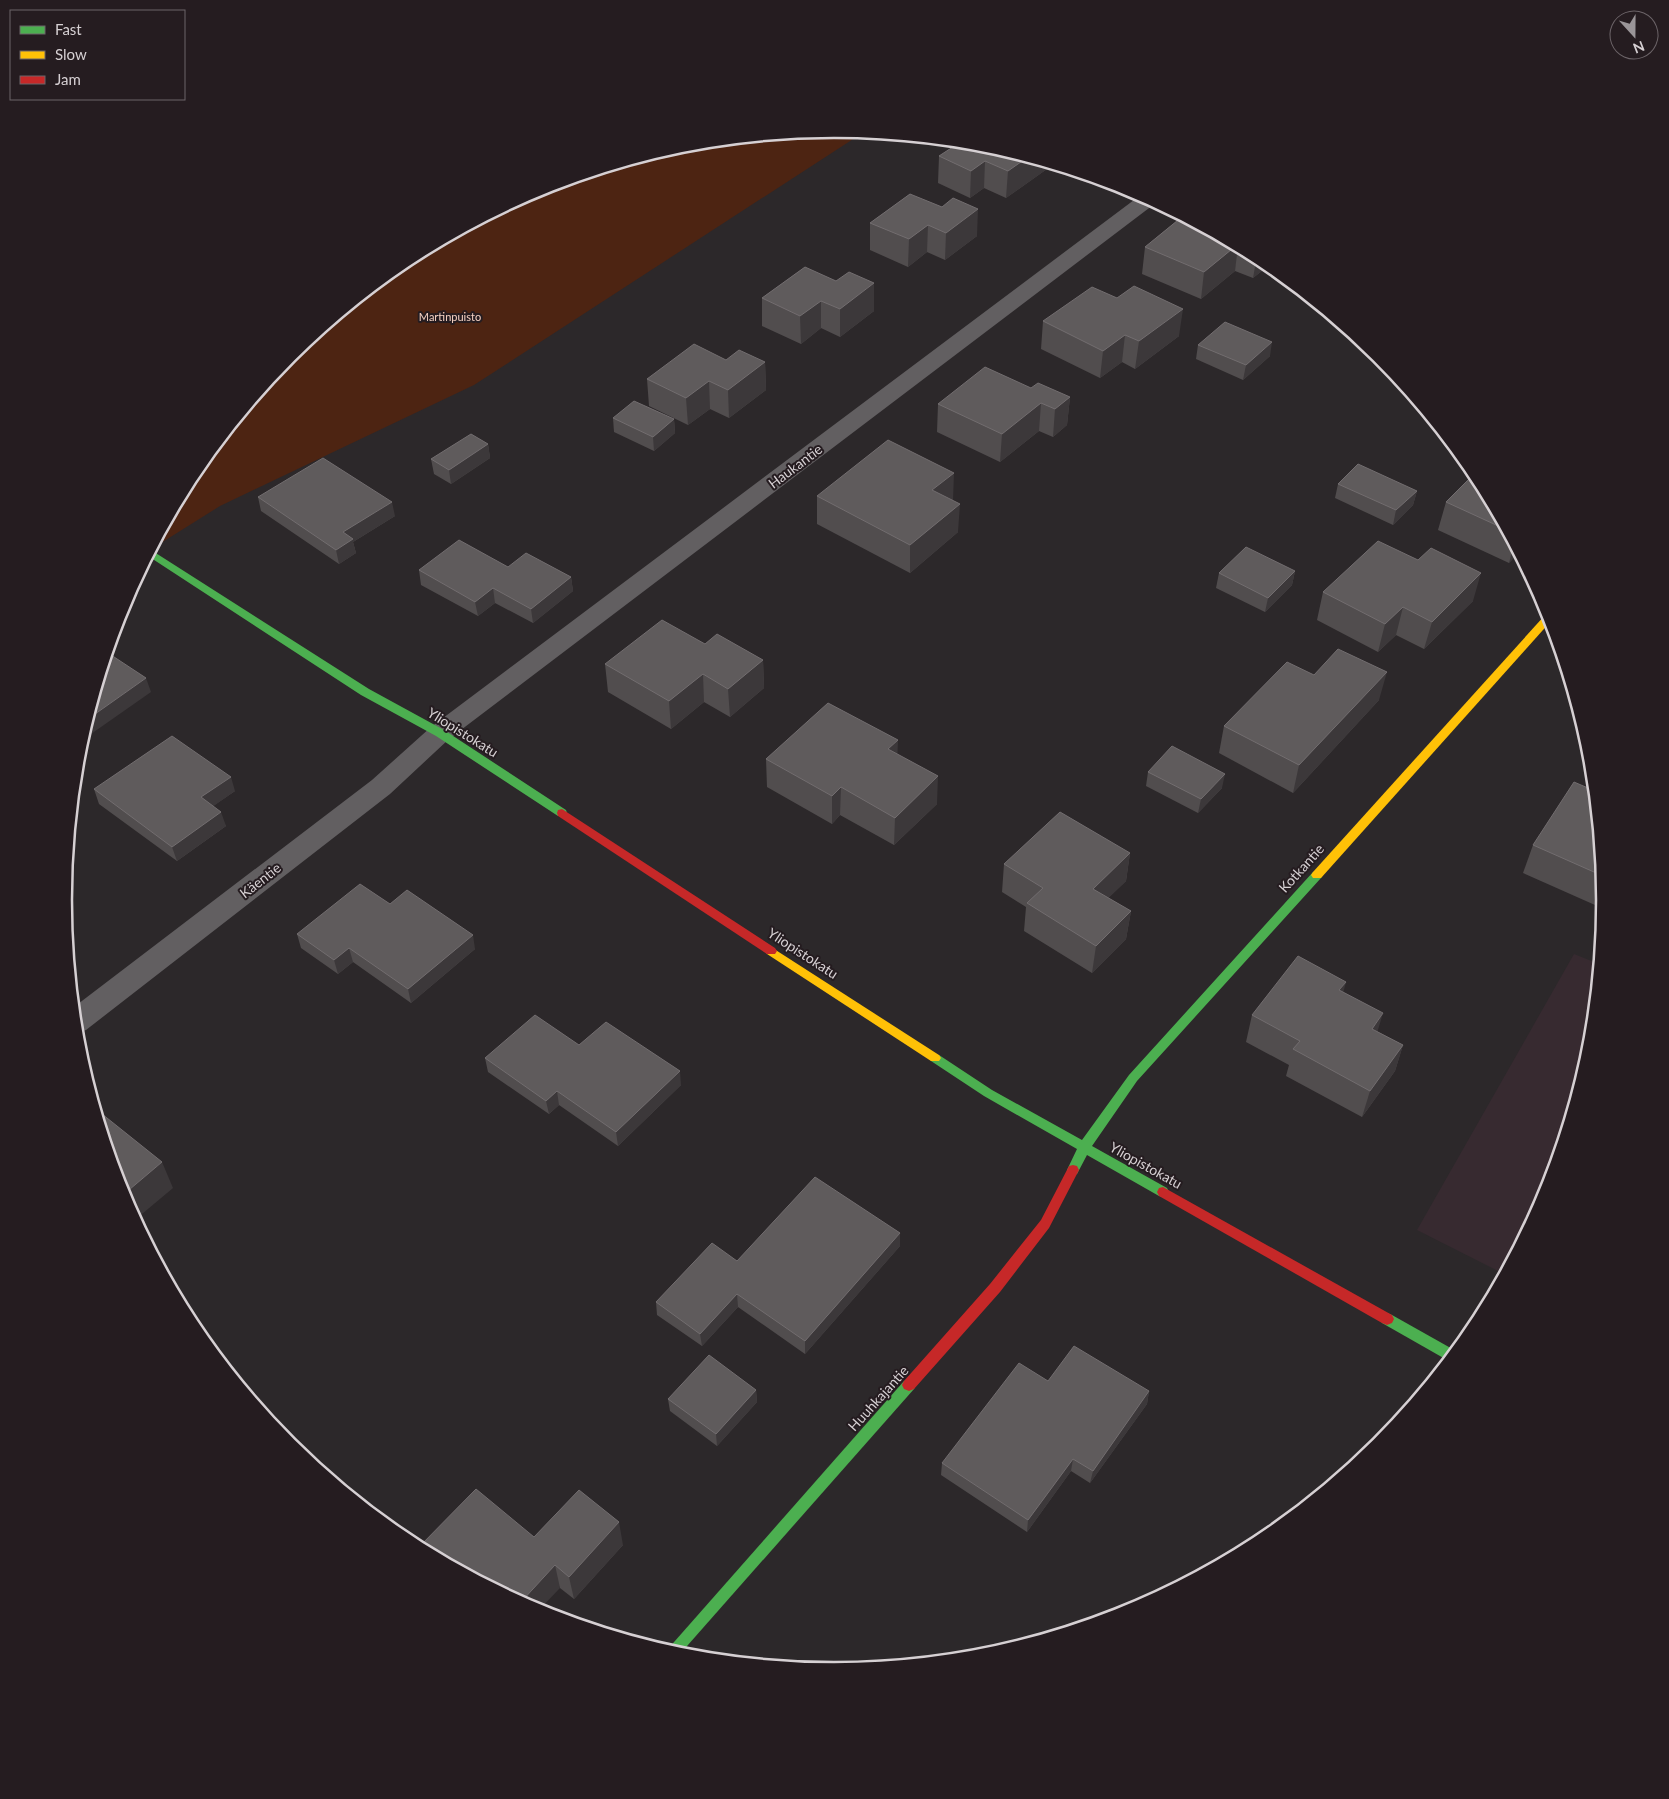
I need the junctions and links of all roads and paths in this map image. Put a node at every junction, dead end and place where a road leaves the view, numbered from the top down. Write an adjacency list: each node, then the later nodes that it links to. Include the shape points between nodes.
1 (1143, 203): 4 (street, Haukantie)
2 (154, 556): 4 (street, Yliopistokatu, via 365,692)
3 (1544, 623): 6 (street, Kotkantie, via 1133,1078)
4 (440, 733): 5 (street, Käentie, via 381,787); 6 (street, Yliopistokatu, via 988,1093)
5 (82, 1017)
6 (1084, 1148): 7 (street, Yliopistokatu); 8 (street, Huuhkajantie, via 1045,1224 995,1288)
7 (1446, 1353)
8 (679, 1645)

